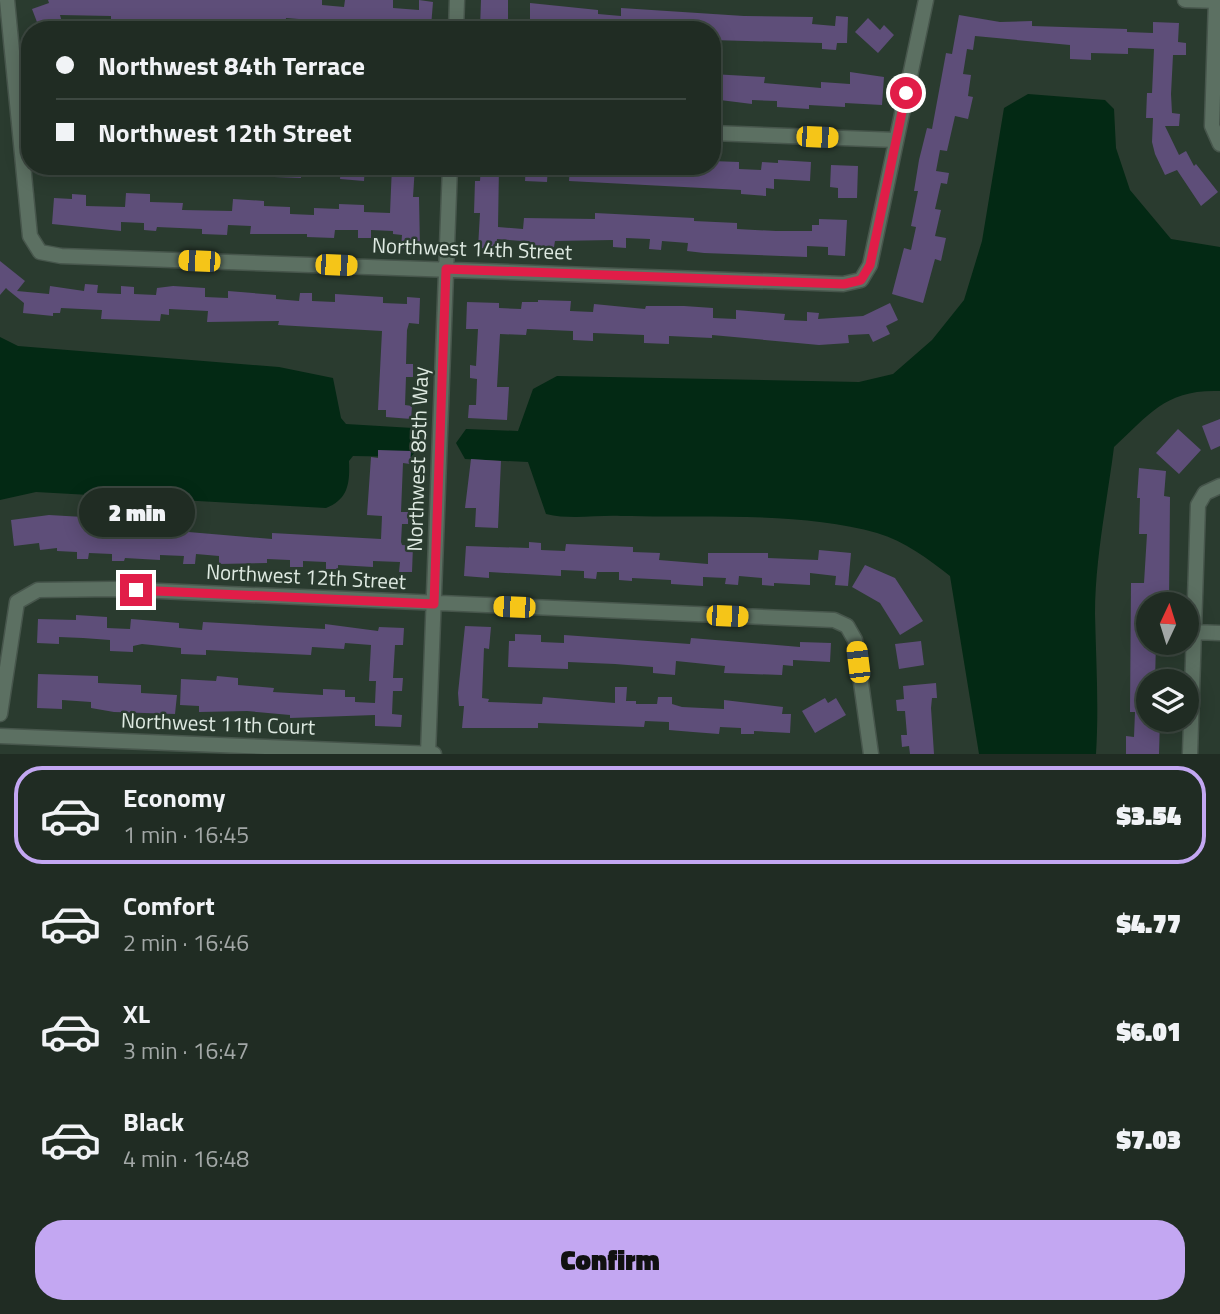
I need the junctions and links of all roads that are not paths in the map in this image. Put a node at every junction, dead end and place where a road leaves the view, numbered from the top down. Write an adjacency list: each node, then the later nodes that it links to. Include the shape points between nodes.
1 (7, 0): 7 (street)
2 (457, 0): 6 (street)
3 (926, 0): 9 (street)
4 (1185, 0): 5 (street)
5 (1217, 1): 10 (street, via 1212,126)
6 (456, 21)
7 (21, 83)
8 (721, 134): 9 (street)
9 (895, 140): 13 (street, Northwest 14th Street, via 870,265 861,280 844,284)
10 (1219, 143)
11 (28, 175): 13 (street, Northwest 14th Street, via 30,236 40,252)
12 (450, 175): 13 (street, Northwest 85th Way)
13 (446, 269): 16 (street, Northwest 85th Way)
14 (1220, 486): 15 (street, via 1205,493 1198,505)
15 (1195, 592)
16 (434, 604): 20 (street, Northwest 12th Street, via 113,589 38,590 17,602); 22 (street, Northwest 85th Way); 24 (street, Northwest 12th Street, via 834,620 847,626 855,640)
17 (1199, 632): 18 (street)
18 (1220, 633)
19 (1193, 655): 25 (street)
20 (0, 713)
21 (0, 736): 22 (street, Northwest 11th Court)
22 (428, 754): 23 (street, Northwest 11th Court)
23 (434, 754)
24 (871, 754)
25 (1190, 754)

